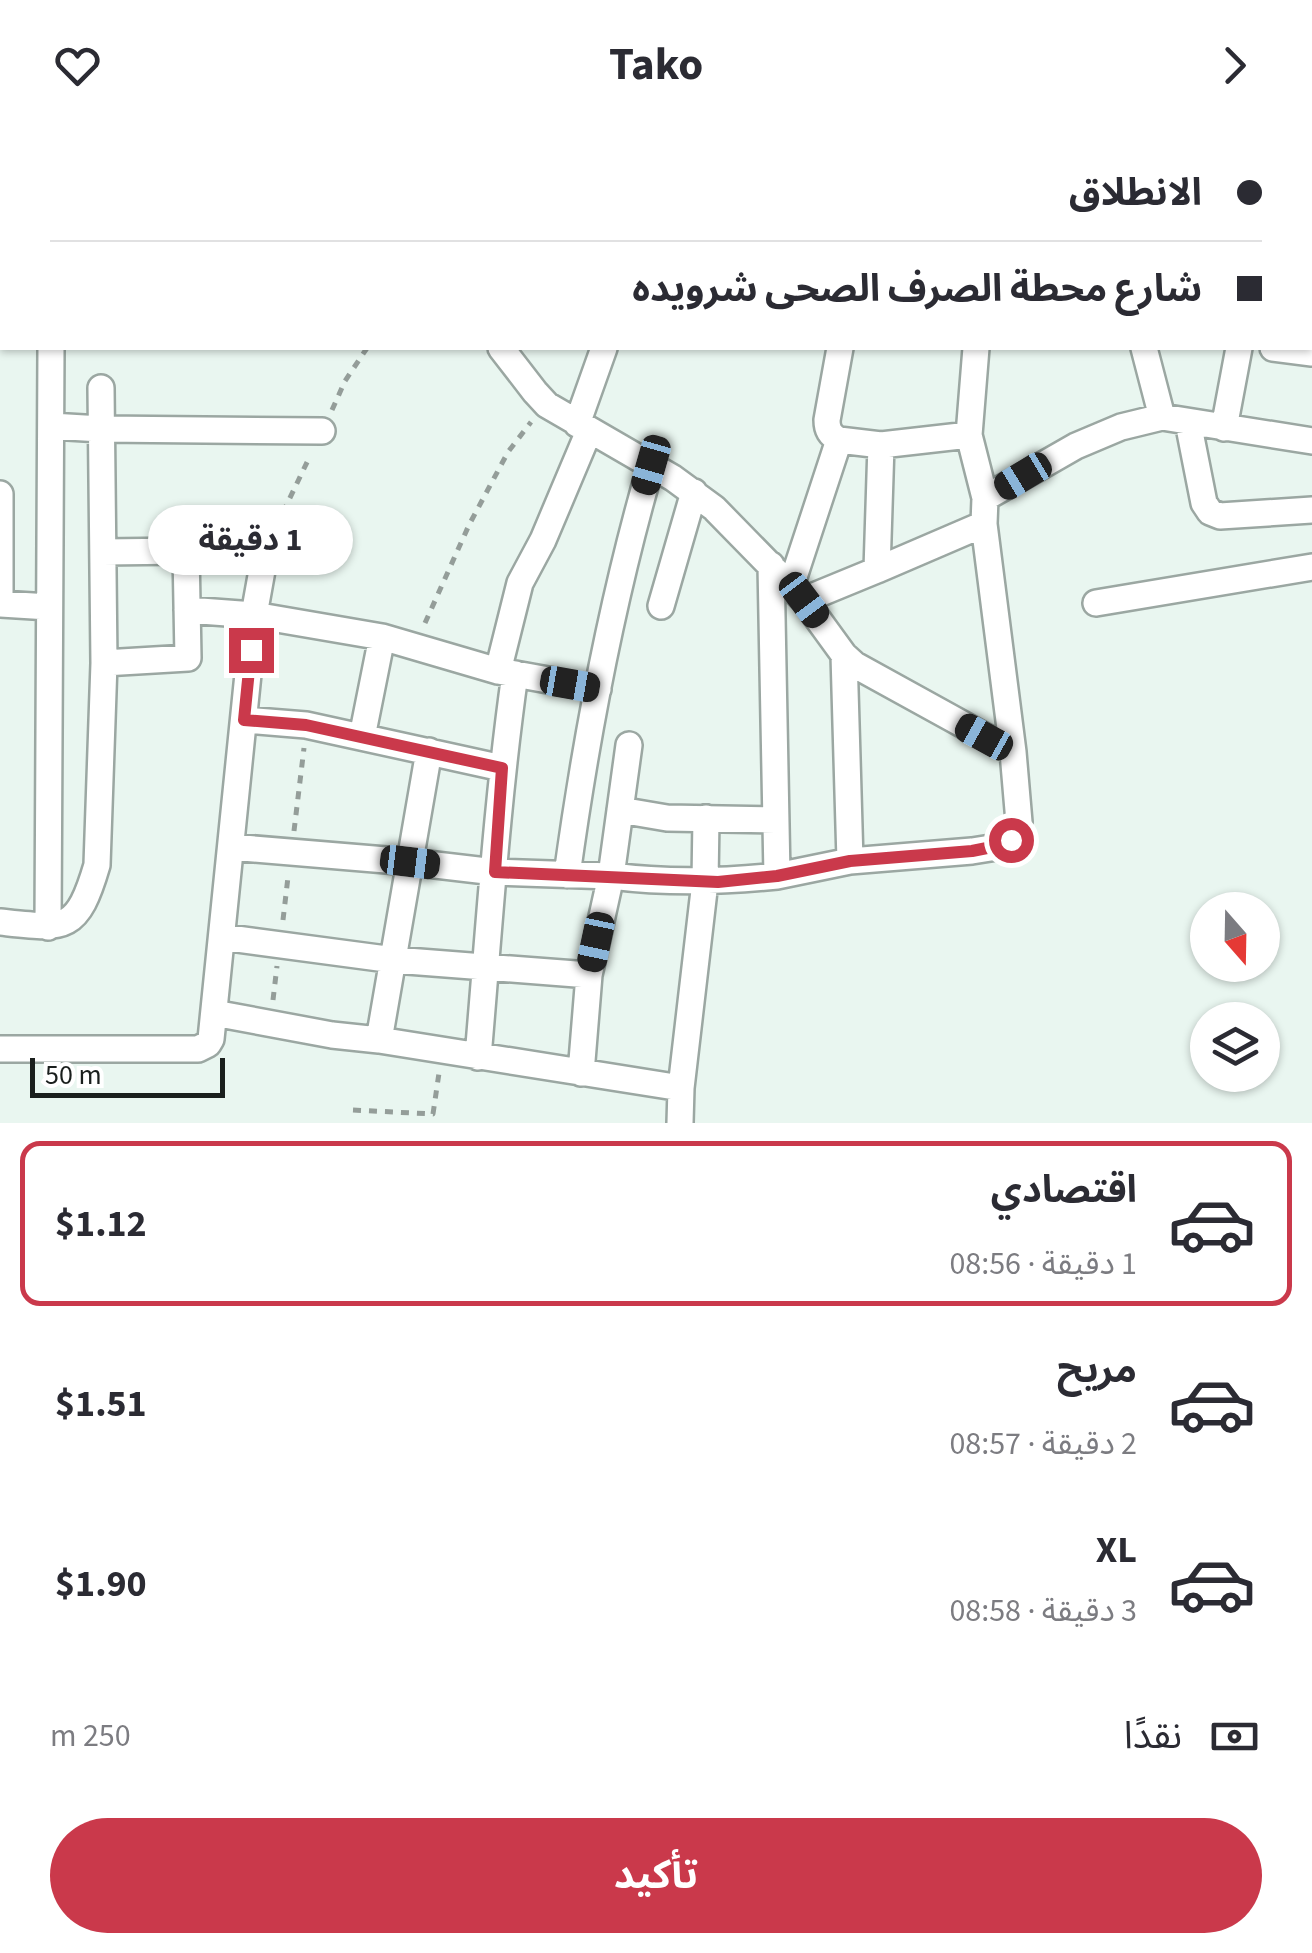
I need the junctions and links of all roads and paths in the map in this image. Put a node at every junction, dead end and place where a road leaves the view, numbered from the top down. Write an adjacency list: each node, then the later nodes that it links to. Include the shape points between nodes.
1 (51, 350): 12 (street)
2 (504, 350): 9 (street)
3 (603, 350): 13 (street)
4 (840, 350): 18 (street, via 827,427)
5 (976, 350): 17 (street)
6 (1145, 350): 10 (street)
7 (1240, 350): 14 (street)
8 (101, 388): 15 (street)
9 (547, 405): 13 (street); 39 (path, via 508,452)
10 (1162, 417): 11 (street); 25 (street, via 1076,446)
11 (1188, 422): 14 (street); 24 (street, via 1210,512)
12 (50, 426): 15 (street); 35 (street)
13 (583, 428): 21 (street); 42 (street, via 543,540 520,583)
14 (1224, 428): 19 (street)
15 (102, 429): 16 (street); 27 (street)
16 (322, 431)
17 (970, 434): 20 (street); 25 (street)
18 (839, 440): 20 (street); 31 (street)
19 (1312, 442)
20 (881, 444): 30 (street)
21 (651, 465): 22 (street); 43 (street)
22 (694, 492): 28 (street); 34 (street)
23 (0, 494): 33 (street)
24 (1312, 510)
25 (985, 511): 30 (street); 48 (street)
26 (186, 551): 27 (street); 36 (street); 37 (street, via 266,548)
27 (102, 552): 41 (street)
28 (771, 565): 31 (street); 52 (street)
29 (1312, 567): 32 (street)
30 (877, 570): 31 (street)
31 (797, 593): 40 (street)
32 (1096, 603)
33 (0, 604): 35 (street)
34 (661, 606)
35 (50, 607): 62 (street)
36 (187, 610): 37 (street); 41 (street, via 188,658)
37 (254, 615): 38 (street); 44 (street)
38 (382, 638): 39 (street); 45 (street)
39 (414, 646): 42 (street)
40 (844, 655): 48 (street); 54 (street)
41 (104, 663): 62 (street, via 97,865 74,916)
42 (507, 672): 43 (street); 49 (street)
43 (598, 688): 57 (street)
44 (244, 720): 45 (street); 53 (street)
45 (362, 737): 47 (street)
46 (630, 744): 50 (street)
47 (429, 752): 49 (street); 55 (street)
48 (1012, 752): 54 (street, via 1019,822 1006,843)
49 (502, 768): 56 (street)
50 (620, 810): 51 (street); 58 (street)
51 (706, 818): 52 (street); 60 (street)
52 (775, 820): 59 (street)
53 (231, 847): 55 (street); 63 (street)
54 (850, 861): 59 (street)
55 (410, 862): 56 (street); 64 (street)
56 (495, 872): 57 (street); 65 (street)
57 (567, 876): 58 (street)
58 (610, 876): 60 (street); 66 (street)
59 (777, 876): 60 (street)
60 (704, 882): 73 (street)
61 (0, 922): 62 (street)
62 (48, 927)
63 (222, 937): 64 (street); 67 (street)
64 (394, 960): 65 (street); 68 (street)
65 (486, 968): 66 (street); 70 (street)
66 (589, 976): 71 (street)
67 (214, 1013): 68 (street); 69 (street, via 211,1039 198,1049)
68 (379, 1040): 70 (street)
69 (0, 1048)
70 (478, 1057): 71 (street)
71 (581, 1073): 73 (street)
72 (451, 1075): 74 (path, via 438,1073 433,1114)
73 (681, 1088): 75 (street)
74 (353, 1110)
75 (680, 1123)

